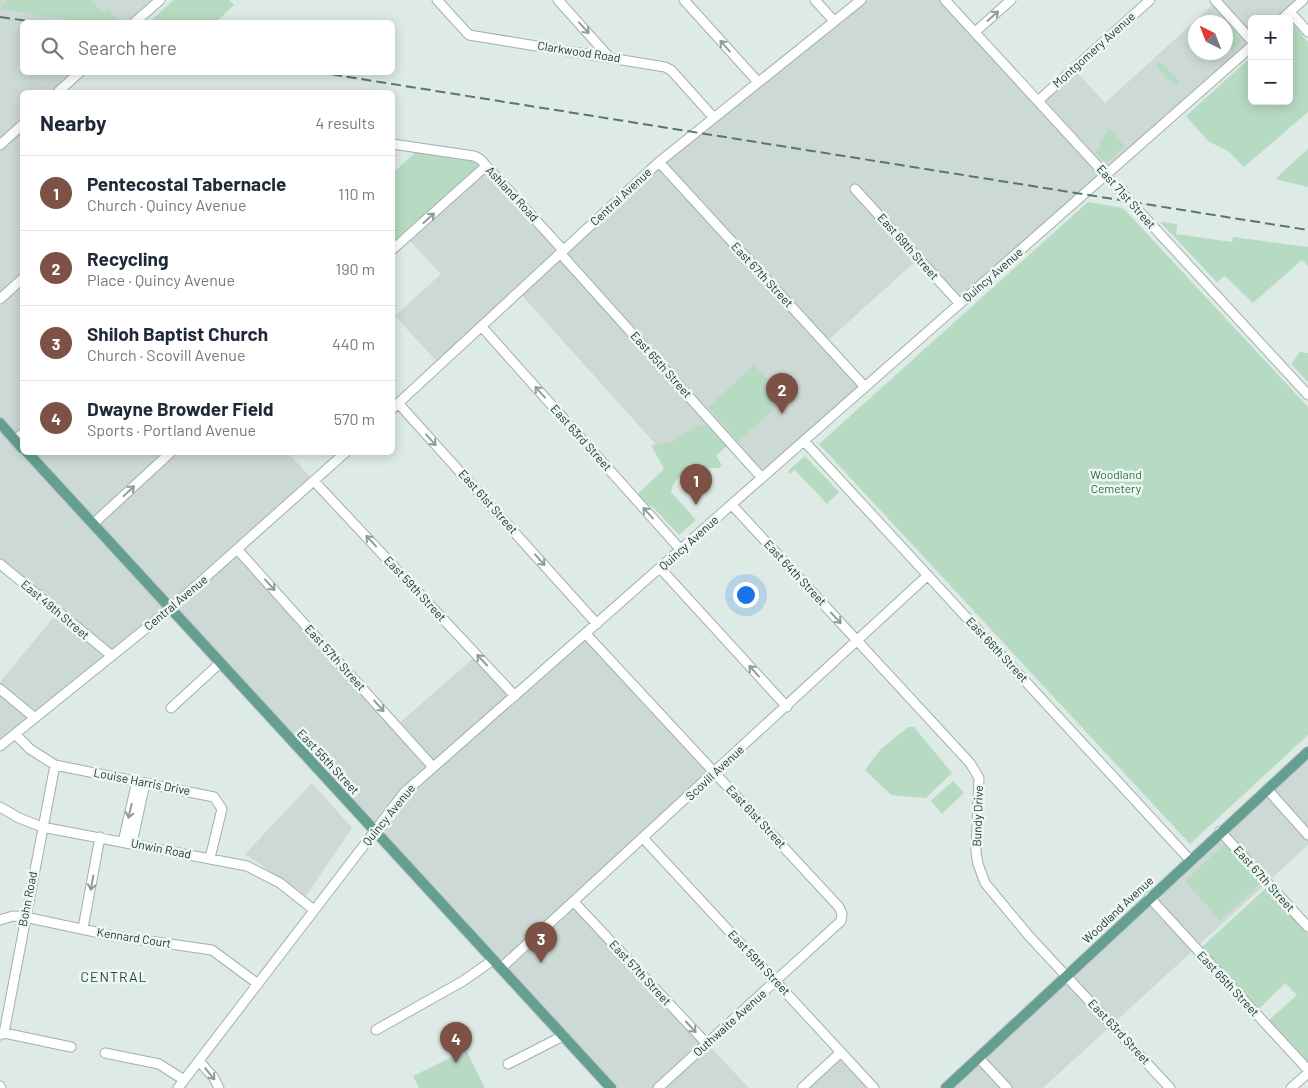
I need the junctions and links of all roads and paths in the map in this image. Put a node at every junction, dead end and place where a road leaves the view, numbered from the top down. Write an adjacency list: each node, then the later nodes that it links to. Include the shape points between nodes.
1 (160, 0): 14 (street)
2 (437, 0): 20 (street, Clarkwood Road, via 469,34)
3 (558, 0): 20 (street, one-way to 20)
4 (684, 0): 22 (street, one-way to 4)
5 (815, 0): 15 (street)
6 (862, 0): 15 (street, Central Avenue)
7 (945, 0): 16 (street, East 71st Street)
8 (1011, 0): 16 (street, one-way to 8)
9 (1150, 0): 24 (street, Montgomery Avenue)
10 (1214, 0): 18 (street)
11 (1303, 0): 12 (street)
12 (1290, 12): 13 (street); 17 (street)
13 (1287, 15)
14 (137, 20)
15 (834, 22): 22 (street, Central Avenue)
16 (976, 32): 24 (street, East 71st Street)
17 (1308, 32)
18 (1248, 37)
19 (1248, 50): 31 (street, Quincy Avenue)
20 (609, 57): 25 (street, Clarkwood Road, via 671,70)
21 (77, 75): 23 (street)
22 (758, 82): 25 (street, Central Avenue)
23 (61, 90)
24 (1039, 100): 31 (street, East 71st Street)
25 (714, 118): 29 (street, Central Avenue)
26 (20, 127): 28 (street)
27 (395, 144): 30 (street, Ashland Road, via 474,156)
28 (0, 145)
29 (659, 162): 34 (street, Central Avenue); 39 (street, East 67th Street)
30 (486, 166): 33 (street, one-way to 30); 34 (street, Ashland Road)
31 (1106, 175): 37 (street, Quincy Avenue); 40 (street, East 71st Street)
32 (856, 189): 37 (street, East 69th Street)
33 (395, 247)
34 (561, 251): 38 (street, Central Avenue); 48 (street, East 65th Street)
35 (20, 280): 36 (street)
36 (0, 299)
37 (960, 304): 39 (street, Quincy Avenue)
38 (482, 327): 41 (street, Central Avenue); 53 (street, East 63rd Street, one-way to 38)
39 (865, 387): 44 (street, Quincy Avenue)
40 (1308, 394)
41 (395, 406): 58 (street, East 61st Street, one-way to 58)
42 (0, 423): 43 (main road)
43 (20, 441)
44 (804, 441): 48 (street, Quincy Avenue); 56 (street, East 66th Street)
45 (30, 455): 51 (main road, East 55th Street)
46 (168, 455): 51 (street, one-way to 46)
47 (343, 455): 49 (street, Central Avenue)
48 (762, 478): 50 (street, Quincy Avenue)
49 (314, 482): 52 (street, Central Avenue); 64 (street, East 59th Street, one-way to 49)
50 (732, 505): 53 (street, Quincy Avenue); 60 (street, East 64th Street, one-way to 60)
51 (93, 524): 57 (main road, East 55th Street)
52 (237, 549): 57 (street, Central Avenue); 72 (street, East 57th Street, one-way to 72)
53 (681, 550): 55 (street, Quincy Avenue)
54 (0, 564): 61 (street, East 49th Street)
55 (660, 568): 58 (street, Quincy Avenue); 65 (street, one-way to 55)
56 (928, 575): 60 (street, Scovill Avenue); 85 (street, East 66th Street)
57 (170, 609): 61 (street, Central Avenue); 62 (main road, East 55th Street)
58 (597, 624): 59 (street, Quincy Avenue)
59 (586, 634): 64 (street, Quincy Avenue); 73 (street, East 61st Street)
60 (858, 641): 65 (street, Scovill Avenue); 96 (street, Bundy Drive, via 970,764 979,778 976,852 985,882 1010,915)
61 (111, 656): 67 (street, Central Avenue)
62 (220, 662): 66 (street); 78 (main road, East 55th Street)
63 (0, 689): 67 (street)
64 (515, 696): 72 (street, Quincy Avenue)
65 (786, 707): 73 (street, Scovill Avenue)
66 (171, 708)
67 (35, 718): 68 (street, Central Avenue)
68 (15, 734): 69 (street, Central Avenue); 71 (street, Louise Harris Drive)
69 (0, 746)
70 (1308, 752): 75 (main road, Woodland Avenue)
71 (55, 766): 74 (street, Louise Harris Drive); 77 (street, Bohn Road)
72 (433, 767): 78 (street, Quincy Avenue, via 404,793)
73 (715, 773): 82 (street, Scovill Avenue); 89 (street, East 61st Street)
74 (141, 782): 83 (street); 84 (street, Louise Harris Drive, via 211,795 219,802 222,809)
75 (1267, 789): 79 (main road, Woodland Avenue); 80 (street)
76 (0, 807): 77 (street, Unwin Road)
77 (42, 827): 81 (street, Unwin Road); 90 (street, Bohn Road)
78 (375, 831): 88 (street, Quincy Avenue); 94 (main road, East 55th Street)
79 (1220, 832): 85 (main road, Woodland Avenue); 92 (street, East 67th Street)
80 (1308, 834)
81 (100, 837): 83 (street, Unwin Road); 93 (street, one-way to 93)
82 (643, 838): 87 (street, Scovill Avenue); 97 (street, East 59th Street)
83 (128, 842): 84 (street, Unwin Road)
84 (210, 858): 88 (street, Unwin Road, via 264,873)
85 (1190, 860): 86 (main road, Woodland Avenue)
86 (1149, 897): 96 (main road, Woodland Avenue); 109 (street, East 65th Street)
87 (574, 902): 95 (street, Scovill Avenue); 102 (street, East 57th Street, one-way to 102)
88 (314, 910): 98 (street, Quincy Avenue)
89 (842, 914): 97 (street, Outhwaite Avenue, via 841,921)
90 (25, 917): 91 (street, Kennard Court); 93 (street, Kennard Court); 100 (street, Bohn Road)
91 (0, 920)
92 (1308, 927)
93 (83, 928): 98 (street, Kennard Court, via 114,936 212,950)
94 (493, 960): 95 (main road, East 55th Street); 99 (street)
95 (501, 968): 101 (main road, East 55th Street)
96 (1066, 976): 106 (main road, Woodland Avenue); 118 (street, East 63rd Street)
97 (776, 981): 102 (street, Outhwaite Avenue); 104 (street, East 59th Street)
98 (258, 984): 107 (street, Quincy Avenue)
99 (376, 1030)
100 (2, 1034): 103 (street)
101 (563, 1036): 108 (street); 112 (main road, East 55th Street)
102 (707, 1044): 113 (street, Outhwaite Avenue)
103 (71, 1047)
104 (841, 1052): 114 (street); 115 (street, East 59th Street)
105 (105, 1053): 110 (street, via 159,1064)
106 (979, 1058): 116 (main road, Woodland Avenue); 117 (street)
107 (199, 1061): 110 (street, Quincy Avenue); 111 (street, one-way to 111)
108 (508, 1064)
109 (1308, 1072): 119 (street)
110 (181, 1084)
111 (219, 1088)
112 (611, 1088)
113 (658, 1088)
114 (802, 1088)
115 (874, 1088)
116 (946, 1088)
117 (1007, 1088)
118 (1170, 1088)
119 (1291, 1088)

